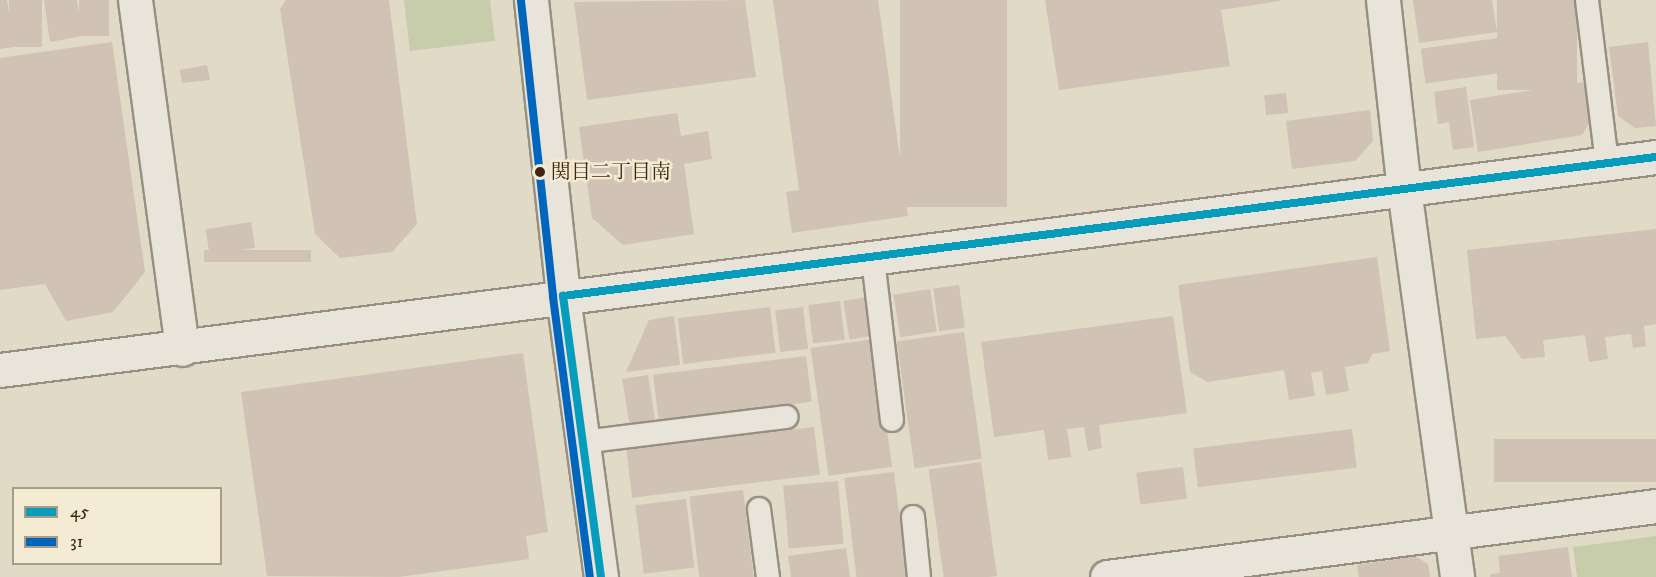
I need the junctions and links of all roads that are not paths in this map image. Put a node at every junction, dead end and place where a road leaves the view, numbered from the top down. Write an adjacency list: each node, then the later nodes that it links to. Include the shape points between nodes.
1 (135, 0): 10 (street)
2 (531, 0): 9 (street)
3 (1383, 0): 7 (street)
4 (1587, 0): 6 (lane)
5 (1656, 158): 6 (street)
6 (1607, 164): 7 (street)
7 (1404, 189): 8 (street); 18 (street)
8 (873, 259): 9 (street); 13 (lane)
9 (563, 296): 10 (street); 14 (street)
10 (182, 349): 11 (street)
11 (0, 370)
12 (786, 417): 14 (lane)
13 (892, 420)
14 (582, 442): 19 (street)
15 (1656, 506): 18 (street)
16 (759, 509): 20 (lane)
17 (913, 517): 21 (lane)
18 (1450, 532): 22 (street); 23 (street)
19 (600, 577)
20 (768, 577)
21 (920, 577)
22 (1107, 577)
23 (1457, 577)

